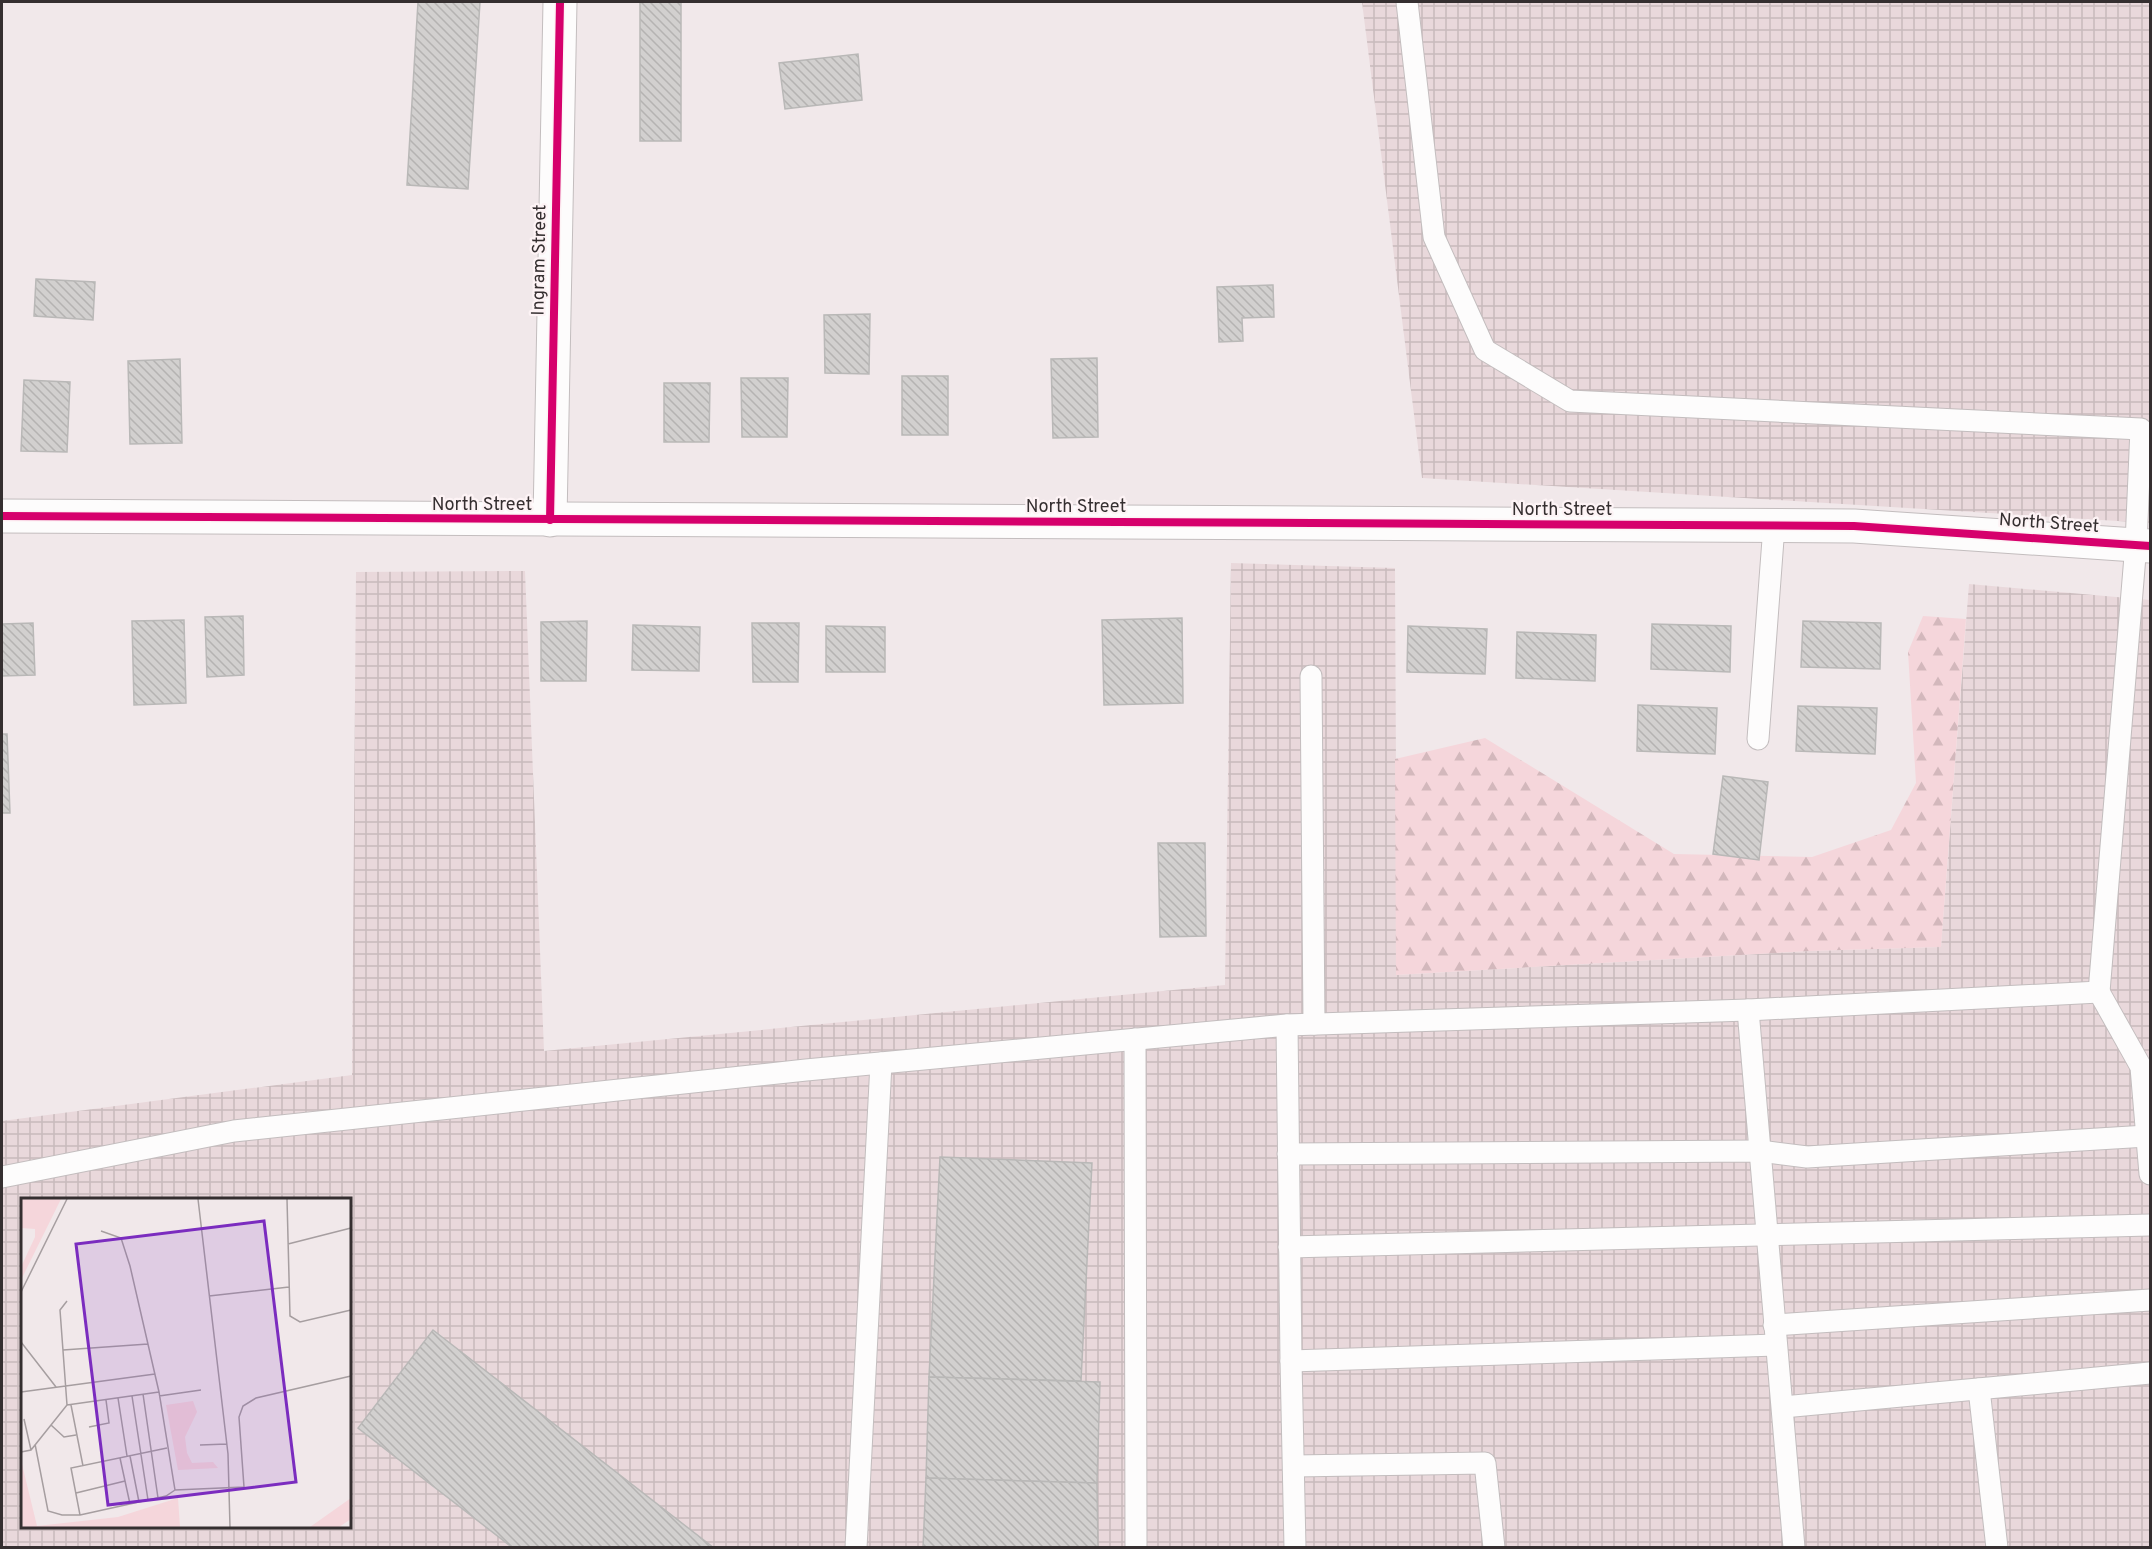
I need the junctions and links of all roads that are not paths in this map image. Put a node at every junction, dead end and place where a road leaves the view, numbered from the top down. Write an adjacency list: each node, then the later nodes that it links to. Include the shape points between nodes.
1 (560, 2): 4 (street, Ingram Street)
2 (1407, 2): 6 (lane, via 1434,237 1485,350 1570,401 2141,429)
3 (2, 516): 4 (street, North Street)
4 (550, 520): 5 (street, North Street)
5 (1774, 526): 6 (street, North Street, via 1854,526); 8 (lane)
6 (2143, 545): 9 (lane)
7 (1311, 676): 11 (lane)
8 (1758, 739)
9 (2099, 992): 10 (lane); 15 (lane, via 2141,1067)
10 (1748, 1010): 11 (lane); 16 (lane)
11 (1314, 1024): 12 (lane)
12 (1287, 1025): 13 (lane); 17 (lane)
13 (1136, 1039): 14 (lane); 31 (lane)
14 (881, 1063): 19 (lane, via 234,1131); 30 (lane)
15 (2147, 1136): 16 (lane, via 1807,1157); 18 (lane)
16 (1760, 1151): 17 (lane); 21 (lane)
17 (1288, 1154): 22 (lane)
18 (2151, 1173)
19 (2, 1177)
20 (2151, 1225): 21 (lane)
21 (1766, 1234): 22 (lane); 24 (lane)
22 (1289, 1247): 25 (lane)
23 (2151, 1300): 24 (lane)
24 (1775, 1335): 25 (lane); 28 (lane)
25 (1291, 1361): 29 (lane)
26 (2151, 1373): 27 (lane)
27 (1979, 1389): 28 (lane); 35 (lane)
28 (1784, 1407): 34 (lane)
29 (1294, 1466): 32 (lane); 33 (lane, via 1485,1463)
30 (856, 1548)
31 (1136, 1548)
32 (1295, 1548)
33 (1494, 1548)
34 (1794, 1548)
35 (1997, 1548)

